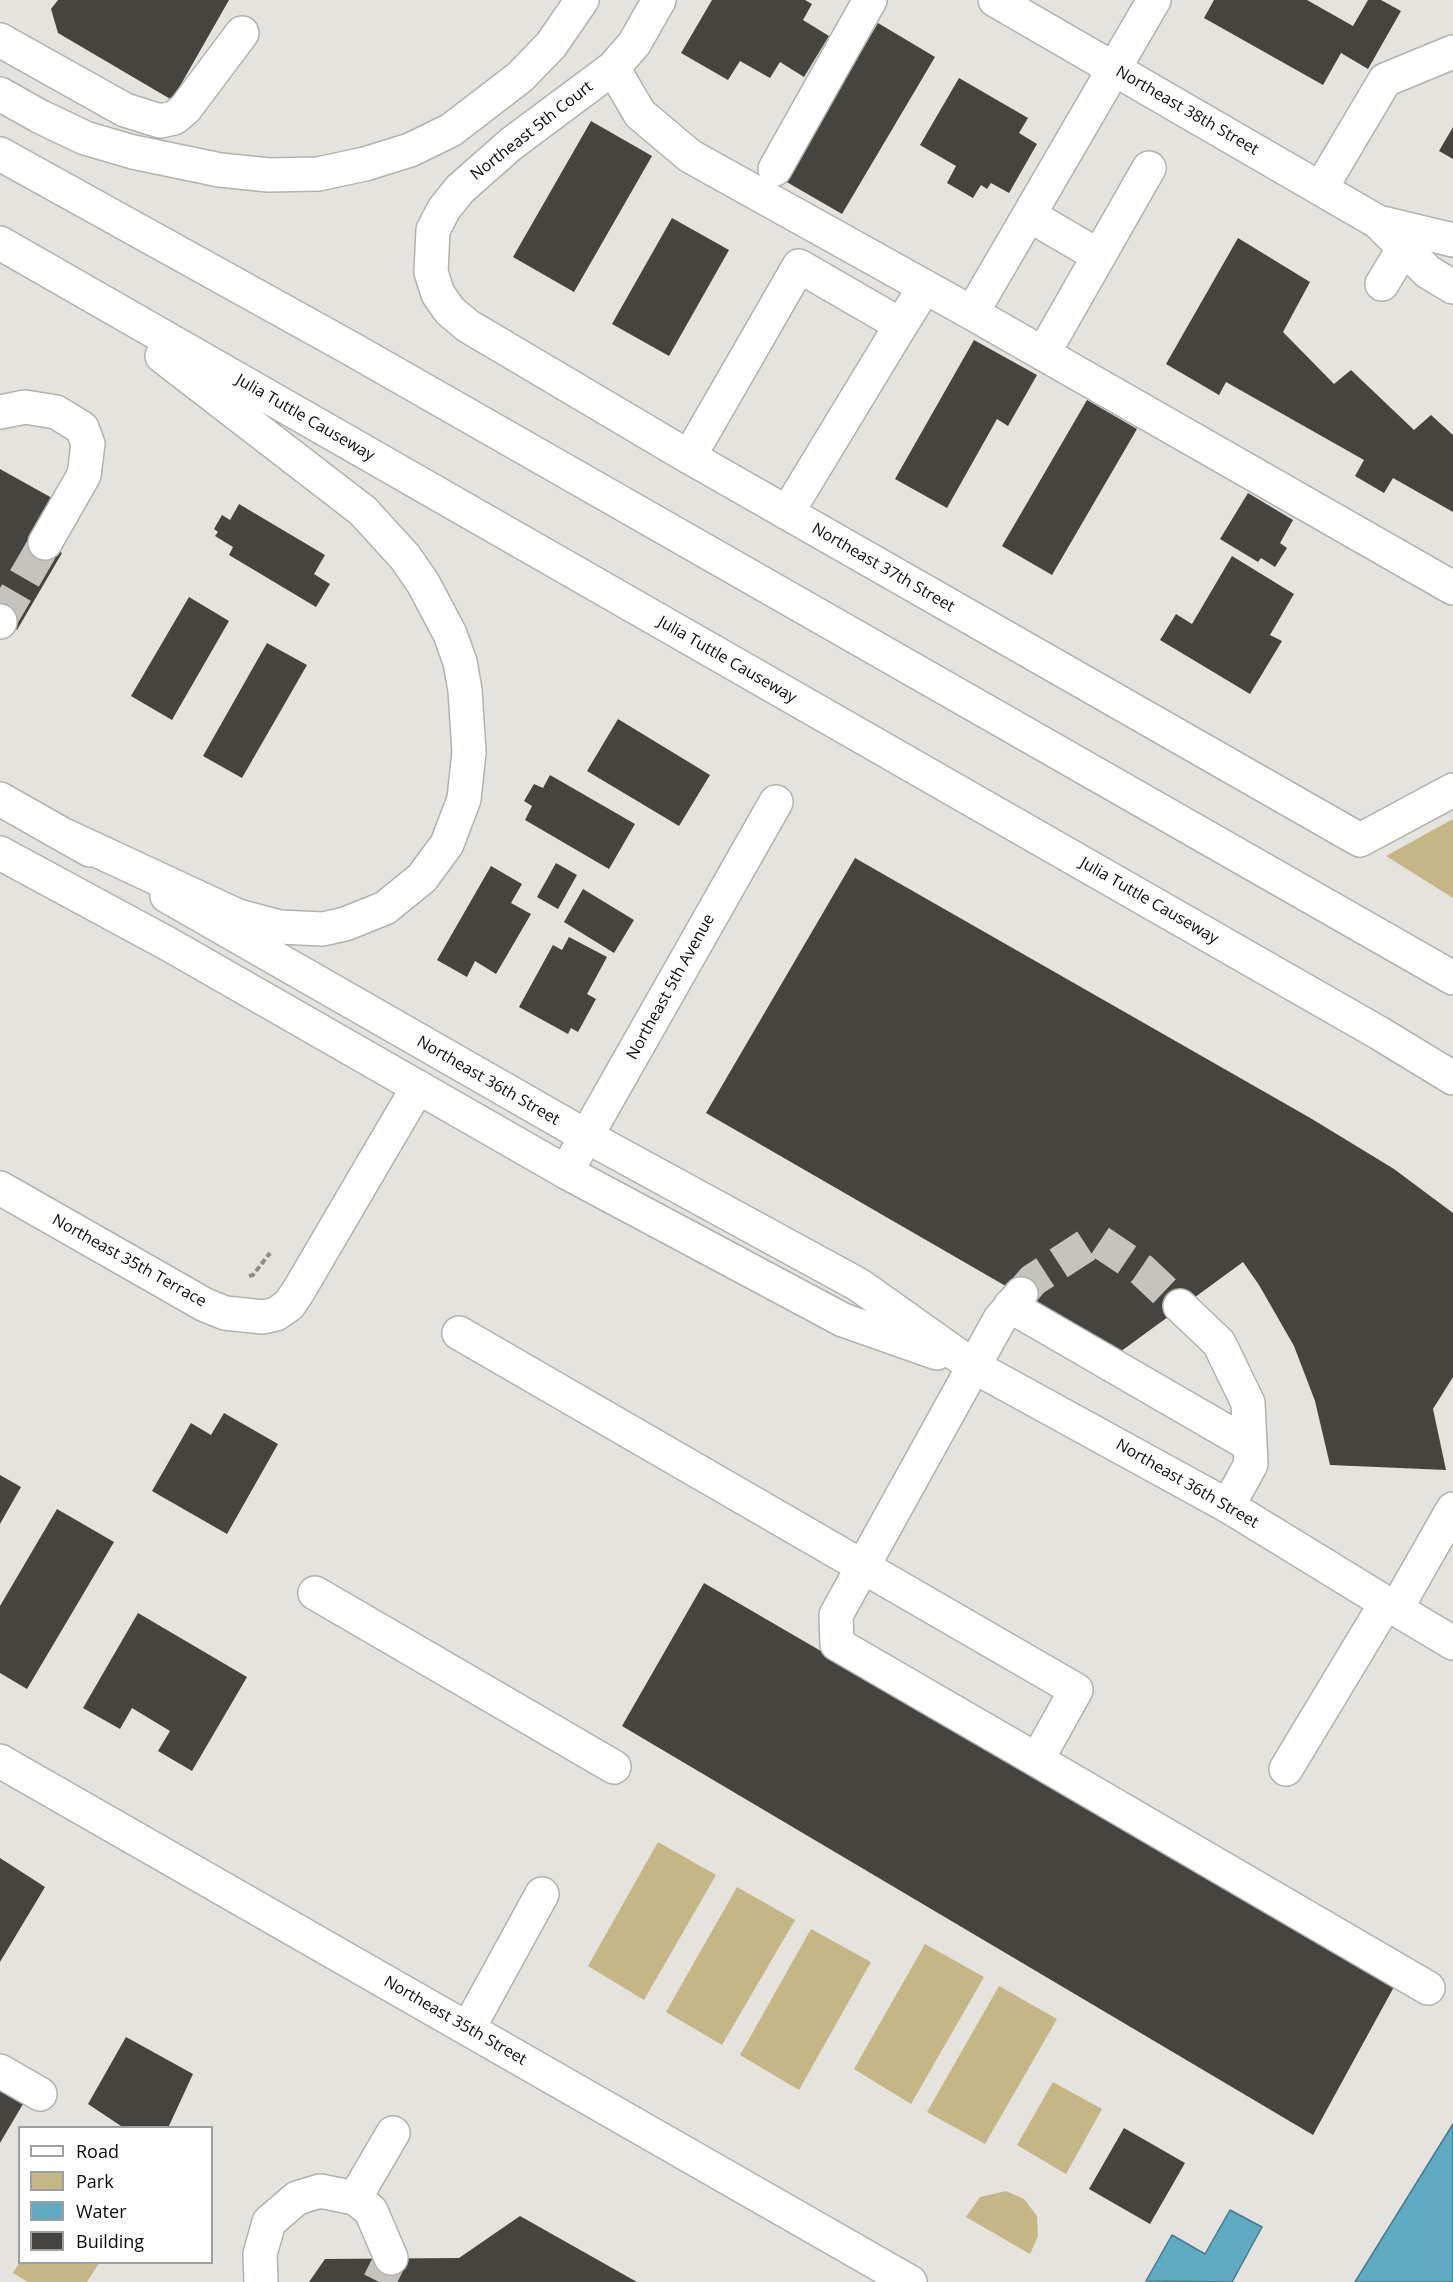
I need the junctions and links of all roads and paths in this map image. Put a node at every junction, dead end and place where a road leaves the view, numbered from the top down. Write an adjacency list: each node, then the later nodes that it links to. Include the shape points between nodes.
1 (582, 0): 11 (main road, via 551,45 520,77 452,130 388,157 318,174 220,170 133,152 85,138)
2 (659, 0): 9 (main road, Northeast 5th Court, via 634,44)
3 (870, 0): 14 (main road)
4 (995, 0): 10 (main road, Northeast 38th Street)
5 (1155, 0): 10 (main road)
6 (242, 33): 7 (main road, via 185,109 174,118 160,121 125,110)
7 (0, 40)
8 (1453, 52): 15 (main road, via 1385,80)
9 (613, 68): 21 (main road, Northeast 5th Court, via 511,144 460,189 433,230); 25 (main road, via 640,114 690,156)
10 (1115, 69): 15 (main road, Northeast 38th Street); 16 (main road)
11 (1, 94)
12 (0, 154): 39 (main road, via 350,348)
13 (1149, 168): 20 (main road)
14 (775, 169)
15 (1321, 189): 17 (main road, Northeast 38th Street)
16 (1029, 215): 20 (main road); 26 (main road)
17 (1409, 239): 18 (main road, Northeast 38th Street); 22 (main road); 24 (main road, via 1428,272)
18 (1453, 240)
19 (0, 243): 23 (main road, Julia Tuttle Causeway)
20 (1098, 256): 28 (main road)
21 (431, 273): 30 (main road, Northeast 37th Street, via 438,294 468,327)
22 (1382, 284)
23 (74, 286): 37 (main road, via 363,511 405,557 438,608 460,662 468,711 469,752 468,779 457,821 435,862 385,908 345,924 304,930 259,923); 40 (main road, Julia Tuttle Causeway)
24 (1453, 287)
25 (924, 288): 26 (main road); 27 (main road)
26 (972, 313): 28 (main road)
27 (901, 325): 30 (main road, via 799,266); 31 (main road)
28 (1043, 354): 33 (main road)
29 (0, 412): 32 (main road, via 26,407 56,412 82,428 88,444 84,475)
30 (689, 457): 31 (main road, Northeast 37th Street)
31 (787, 513): 34 (main road, Northeast 37th Street, via 1360,840)
32 (45, 543)
33 (1453, 588)
34 (1453, 790)
35 (0, 799): 37 (main road, Northeast 36th Street)
36 (776, 802): 42 (main road, Northeast 5th Avenue)
37 (66, 836): 42 (main road, Northeast 36th Street)
38 (0, 853): 41 (main road, Northeast 36th Street)
39 (1453, 978)
40 (1453, 1078)
41 (418, 1087): 43 (main road, Northeast 36th Street); 44 (main road, Northeast 35th Terrace, via 299,1290 289,1305 276,1314 263,1317 225,1313 205,1305)
42 (586, 1136): 43 (main road, Northeast 5th Avenue); 49 (main road, Northeast 36th Street, via 859,1285)
43 (566, 1172): 49 (main road, Northeast 36th Street, via 843,1320)
44 (0, 1188)
45 (270, 1253): 46 (path, via 253,1275)
46 (241, 1276)
47 (1180, 1306): 50 (main road, via 1219,1343 1248,1403)
48 (459, 1333): 53 (main road)
49 (974, 1366): 50 (main road, via 1015,1300); 51 (main road, Northeast 36th Street); 53 (main road)
50 (1251, 1445): 51 (main road, via 1251,1464)
51 (1228, 1506): 55 (main road, Northeast 36th Street)
52 (1453, 1509): 55 (main road)
53 (862, 1568): 57 (main road, via 836,1616 837,1644); 57 (main road, via 1076,1690)
54 (315, 1593): 59 (main road)
55 (1391, 1606): 56 (main road, Northeast 36th Street); 60 (main road)
56 (1453, 1643)
57 (1037, 1760): 62 (main road)
58 (0, 1761): 63 (main road, Northeast 35th Street)
59 (614, 1767)
60 (1286, 1769)
61 (542, 1894): 63 (main road)
62 (1428, 1988)
63 (468, 2029): 70 (main road, Northeast 35th Street)
64 (0, 2071): 65 (main road)
65 (40, 2094)
66 (393, 2133): 67 (main road)
67 (355, 2198): 68 (main road, via 371,2211); 69 (main road, via 320,2191 297,2198 269,2222 260,2254)
68 (391, 2258)
69 (261, 2282)
70 (910, 2282)

